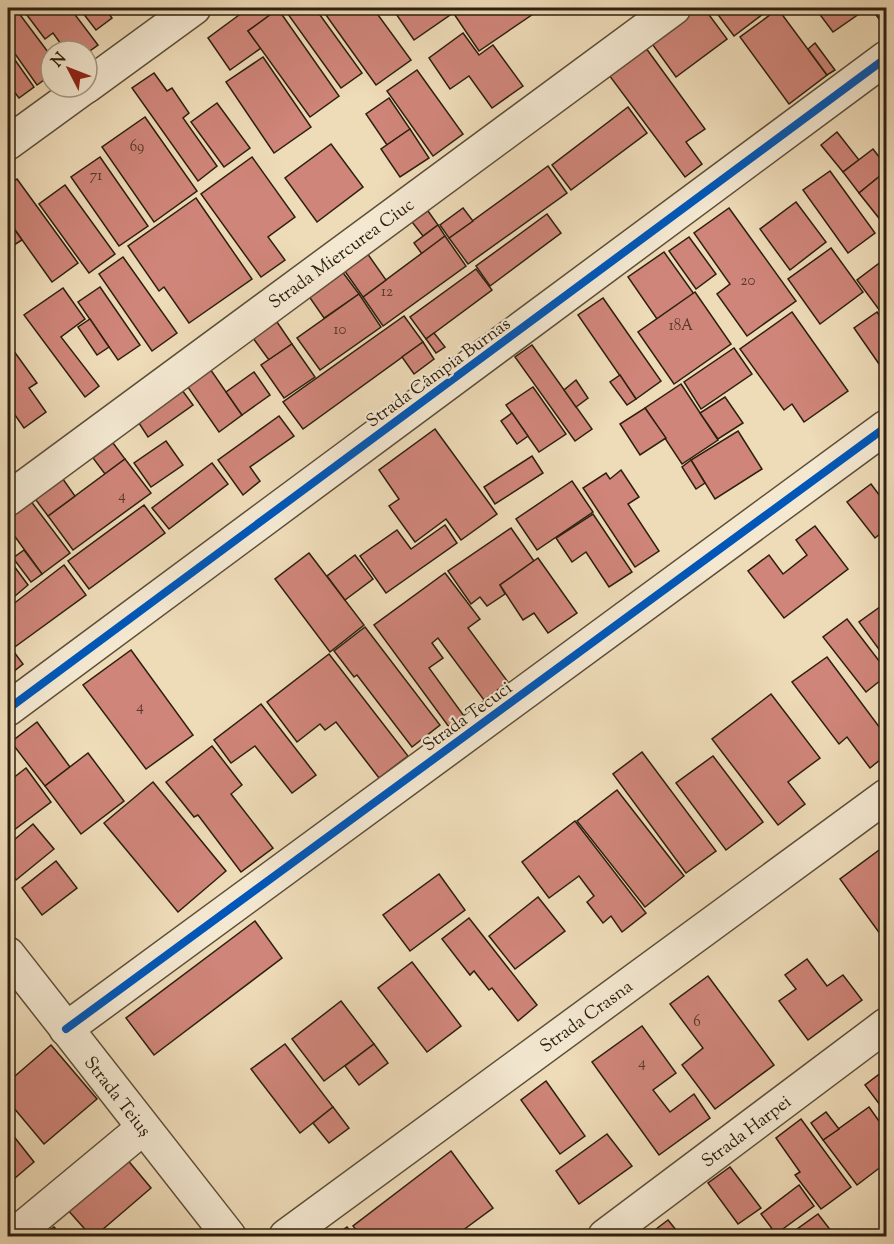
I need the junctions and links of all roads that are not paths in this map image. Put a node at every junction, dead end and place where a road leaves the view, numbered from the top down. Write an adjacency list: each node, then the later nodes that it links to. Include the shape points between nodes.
1 (194, 8): 4 (street)
2 (674, 8): 8 (street, Strada Miercurea Ciuc)
3 (886, 58): 9 (street, Strada Câmpia Burnas)
4 (99, 77)
5 (68, 99): 6 (street)
6 (8, 143)
7 (886, 427): 13 (street, Strada Tecuci)
8 (8, 499)
9 (8, 709)
10 (886, 796): 17 (street, Strada Crasna)
11 (8, 954): 13 (street, Strada Teiuș)
12 (886, 1025): 18 (street, Strada Harpei)
13 (66, 1029): 14 (street, Strada Teiuș)
14 (143, 1128): 15 (street); 16 (street, Strada Teiuș)
15 (13, 1236)
16 (229, 1236)
17 (286, 1236)
18 (605, 1236)

